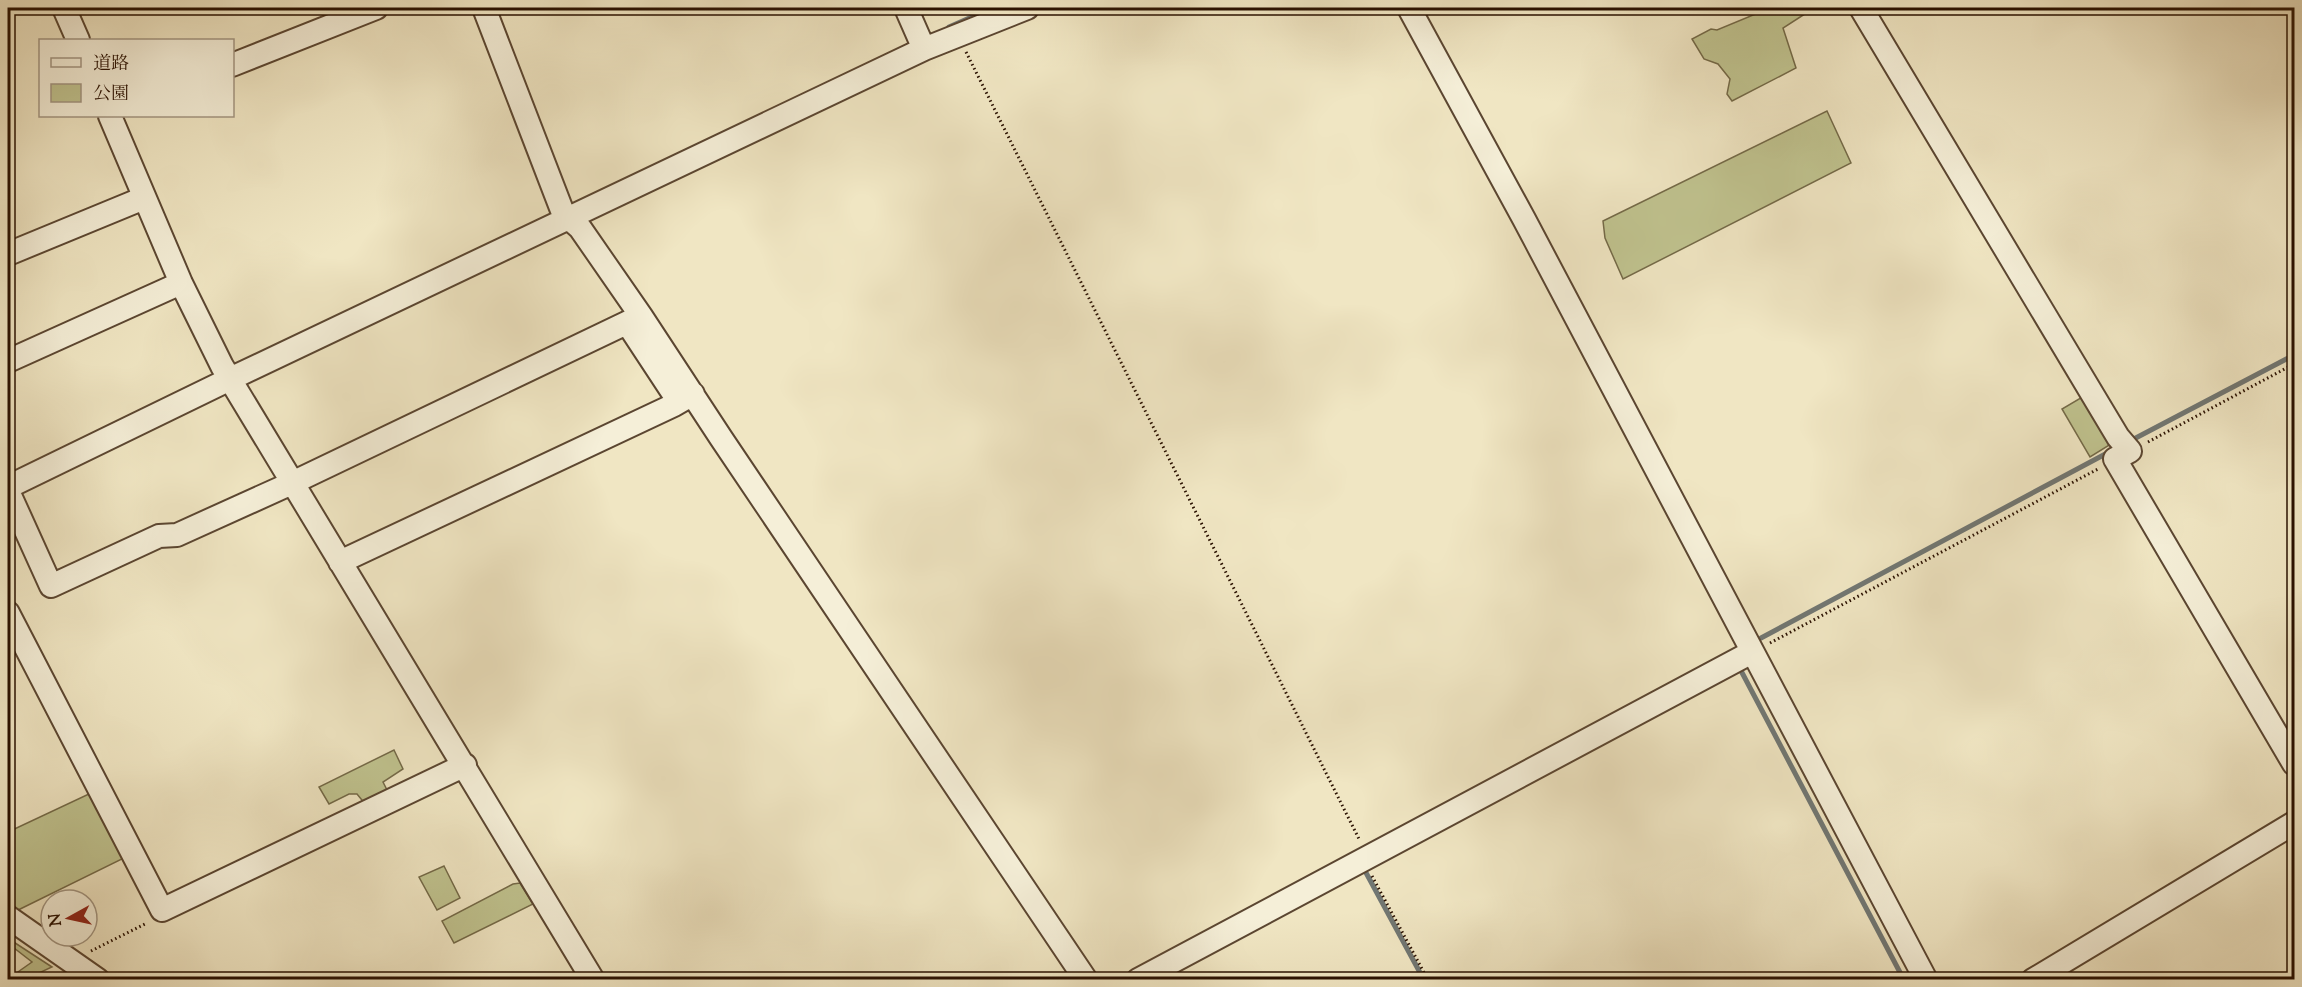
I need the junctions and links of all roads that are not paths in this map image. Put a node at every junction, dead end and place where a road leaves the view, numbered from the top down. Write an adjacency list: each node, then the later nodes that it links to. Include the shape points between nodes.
1 (64, 8): 8 (street)
2 (376, 8): 10 (street)
3 (484, 8): 13 (street)
4 (906, 8): 9 (street)
5 (1027, 8): 9 (street)
6 (1409, 8): 24 (street)
7 (1861, 8): 25 (street, via 2123,452)
8 (78, 39)
9 (922, 43): 13 (street)
10 (234, 64)
11 (110, 117): 12 (street)
12 (144, 198): 14 (street); 15 (street)
13 (564, 213): 16 (street, via 577,224); 18 (street)
14 (8, 254)
15 (181, 283): 17 (street); 18 (street)
16 (634, 319): 19 (street); 20 (street)
17 (8, 360)
18 (230, 379): 20 (street); 21 (street)
19 (686, 398): 22 (street); 31 (street, via 721,438)
20 (289, 485): 21 (street, via 177,535 159,536 51,586); 22 (street)
21 (8, 489)
22 (340, 562): 26 (street)
23 (8, 613): 26 (street, via 162,910)
24 (1752, 652): 32 (street, via 1363,853); 33 (street)
25 (2295, 764)
26 (459, 768): 30 (street)
27 (2295, 823): 34 (street)
28 (8, 917): 29 (street)
29 (98, 980)
30 (593, 980)
31 (1086, 980)
32 (1138, 980)
33 (1926, 980)
34 (2033, 980)

